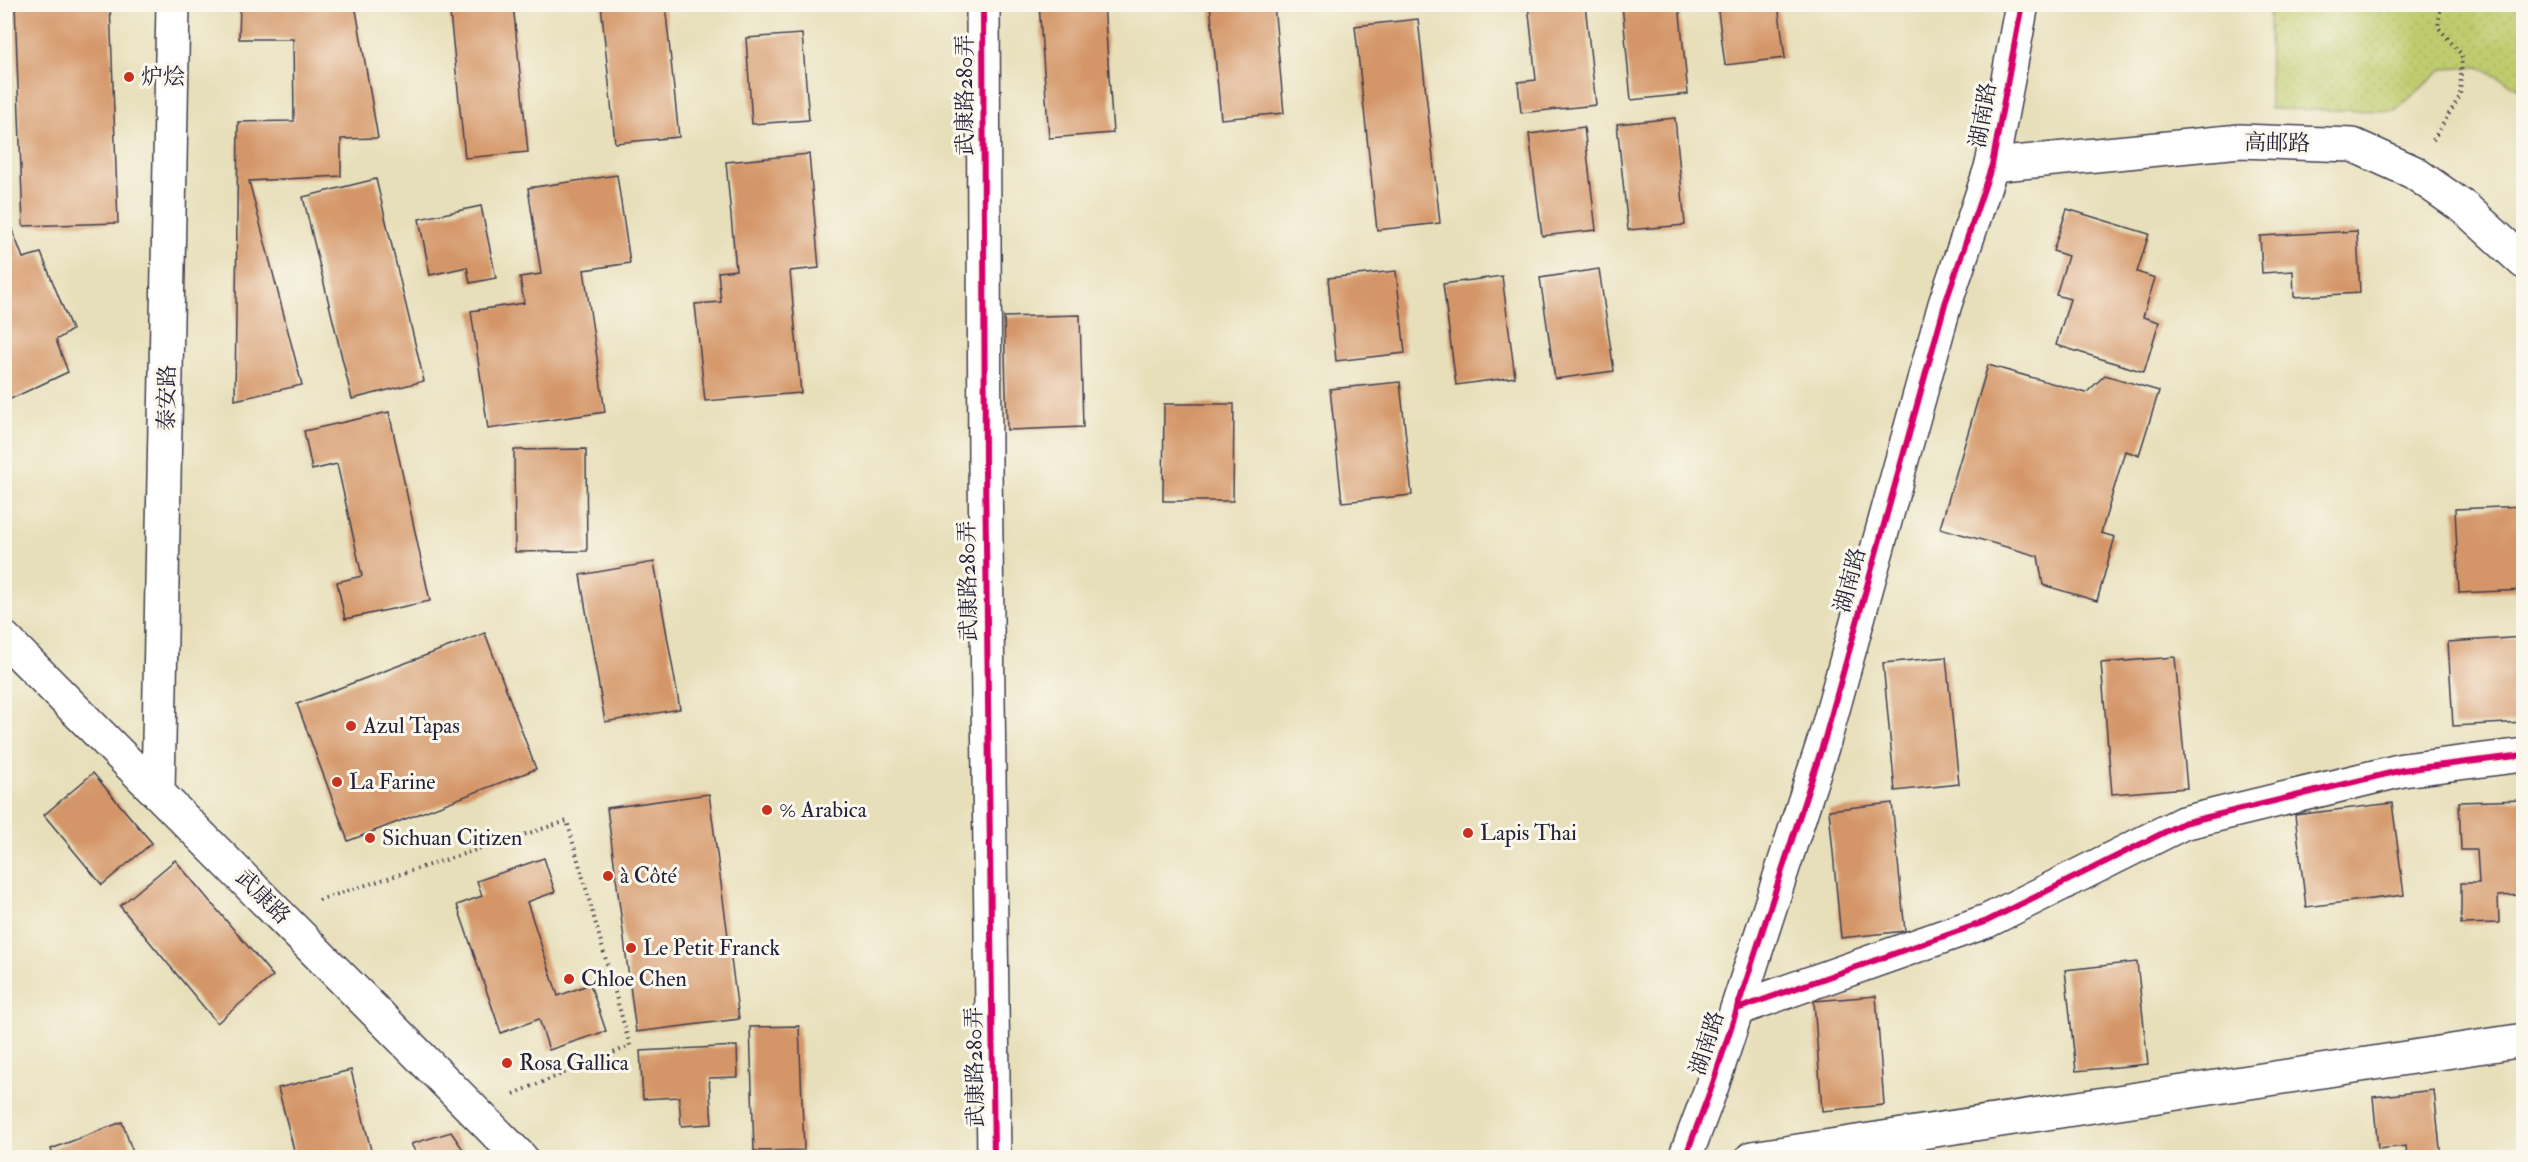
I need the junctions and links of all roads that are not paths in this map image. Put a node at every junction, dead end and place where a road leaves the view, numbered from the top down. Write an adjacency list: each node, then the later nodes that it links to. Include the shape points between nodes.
1 (173, 4): 8 (street, 泰安路)
2 (983, 4): 12 (street, 武康路280弄)
3 (2022, 4): 4 (street, 湖南路)
4 (1992, 165): 5 (street, 高邮路, via 2240,141 2353,145 2413,172 2466,209); 9 (street, 湖南路, via 1945,304 1825,738)
5 (2523, 262)
6 (4, 638): 8 (street, 武康路)
7 (2523, 755): 9 (street, via 2403,770 2183,823 1987,921)
8 (158, 792): 11 (street, 武康路)
9 (1737, 1009): 13 (street, 湖南路)
10 (2523, 1040): 14 (street)
11 (521, 1158)
12 (994, 1158)
13 (1684, 1158)
14 (1752, 1158)

